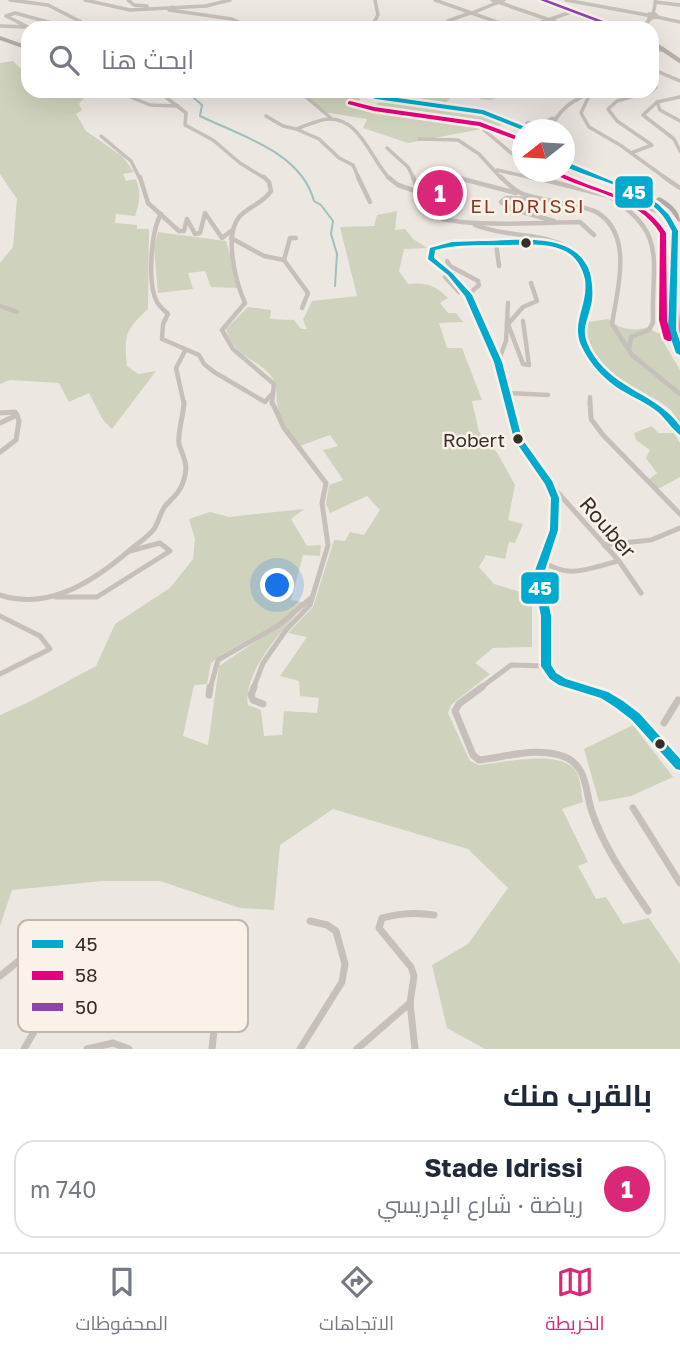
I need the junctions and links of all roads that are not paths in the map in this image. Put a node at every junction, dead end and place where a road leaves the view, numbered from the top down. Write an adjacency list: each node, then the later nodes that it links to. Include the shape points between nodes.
1 (10, 0): 23 (street, via 48,5)
2 (85, 0): 17 (street, via 130,10)
3 (128, 0): 15 (street)
4 (142, 0): 15 (street)
5 (230, 0): 16 (street)
6 (375, 0): 25 (street)
7 (435, 0): 19 (street)
8 (492, 0): 13 (street)
9 (504, 0): 13 (street)
10 (544, 0): 18 (main road)
11 (566, 0): 20 (street)
12 (656, 1): 14 (street); 20 (street)
13 (497, 2): 19 (street); 21 (street)
14 (680, 5)
15 (145, 6): 16 (street)
16 (206, 6): 17 (street)
17 (173, 7): 24 (street, via 169,10)
18 (571, 12): 21 (street); 29 (main road)
19 (471, 13): 26 (street); 27 (street)
20 (652, 16): 30 (street); 31 (street)
21 (552, 20): 28 (street)
22 (44, 21): 32 (street, via 15,13 6,16)
23 (80, 21)
24 (239, 21)
25 (376, 21)
26 (448, 21)
27 (494, 21)
28 (549, 21)
29 (598, 21)
30 (648, 21)
31 (680, 22)
32 (21, 24)
33 (0, 26): 34 (street)
34 (21, 27)
35 (0, 37): 36 (highway)
36 (21, 44)
37 (659, 46): 39 (main road)
38 (659, 48): 39 (street)
39 (662, 48): 40 (main road)
40 (679, 59)
41 (659, 72): 42 (street)
42 (680, 81)
43 (680, 97): 52 (street)
44 (132, 98): 53 (street, via 149,105)
45 (167, 98): 53 (street)
46 (307, 98): 56 (street)
47 (383, 98): 59 (highway, via 483,112)
48 (411, 98): 57 (highway, via 486,109)
49 (578, 98): 55 (street)
50 (588, 98): 67 (street, via 581,113 584,122)
51 (627, 98): 75 (street, via 608,109 617,121 652,145)
52 (657, 102): 60 (street, via 660,110); 65 (street, via 643,115)
53 (178, 106): 93 (street, via 186,113 185,125 269,182 267,197 241,215)
54 (266, 116): 61 (street)
55 (556, 117): 58 (street)
56 (331, 118): 61 (street); 83 (street, via 354,131 394,183)
57 (512, 119)
58 (552, 119)
59 (512, 121)
60 (680, 121)
61 (296, 129): 87 (street, via 321,139 344,163 353,165)
62 (484, 130): 74 (street)
63 (675, 132): 65 (street)
64 (614, 133): 67 (street)
65 (668, 134): 69 (street)
66 (101, 136): 88 (street, via 133,162 145,186 146,203)
67 (610, 138): 75 (street)
68 (419, 139): 70 (street)
69 (674, 139): 71 (street); 73 (street)
70 (461, 142): 78 (street)
71 (680, 143)
72 (387, 148): 83 (street, via 408,167)
73 (680, 151)
74 (512, 153)
75 (631, 153): 82 (street)
76 (575, 162): 90 (highway, via 591,173 661,200)
77 (575, 169): 89 (highway, via 652,201)
78 (494, 170): 79 (street); 84 (street)
79 (512, 174)
80 (459, 178): 84 (street)
81 (553, 182): 85 (street)
82 (680, 188)
83 (421, 192): 92 (street, via 429,214)
84 (516, 192): 86 (street)
85 (609, 196): 89 (street); 117 (street, via 644,221 653,250 653,323 649,330 631,337)
86 (545, 199): 91 (street, via 506,198 501,202); 117 (street, via 597,212 617,232 620,265 612,324)
87 (370, 202)
88 (161, 214): 93 (street, via 181,232 187,219 195,234 200,233 205,213 222,237); 116 (street, via 153,242 156,298 168,314 161,335)
89 (669, 216): 108 (highway, via 675,232)
90 (680, 220)
91 (557, 222): 92 (street); 94 (street, via 580,222)
92 (472, 223): 98 (street, via 495,233 548,238)
93 (233, 229): 95 (street)
94 (594, 235)
95 (231, 238): 100 (street, via 264,256); 122 (street, via 245,303 223,333 240,357 268,375 274,384)
96 (296, 238): 100 (street, via 289,238)
97 (496, 243): 98 (main road, via 536,241); 99 (street); 104 (main road, via 458,242 432,249 431,259)
98 (566, 247): 128 (main road, via 576,255 586,276 589,303 580,331 601,370 667,411)
99 (497, 259): 101 (street); 103 (street)
100 (284, 260): 111 (street, via 308,293)
101 (488, 260)
102 (447, 261): 107 (street, via 478,281)
103 (499, 266)
104 (450, 274): 106 (street, via 445,277); 107 (main road)
105 (531, 283): 114 (street, via 537,301 523,307)
106 (459, 292)
107 (468, 295): 119 (main road)
108 (674, 295): 115 (highway); 118 (highway, via 672,330)
109 (508, 303): 114 (street)
110 (0, 306): 112 (street)
111 (302, 308)
112 (17, 313)
113 (523, 321): 114 (street, via 529,365 523,364)
114 (508, 324): 119 (street)
115 (680, 336)
116 (185, 351): 122 (street, via 199,355 204,364 261,401); 134 (street, via 176,368 184,396 178,441 185,458 183,485 154,529)
117 (630, 353): 121 (street)
118 (680, 354)
119 (498, 362): 120 (main road)
120 (506, 393): 123 (street); 130 (main road, via 518,439)
121 (680, 394)
122 (271, 395): 140 (street, via 276,415 290,438 326,482 322,503 328,545)
123 (548, 395)
124 (590, 397): 131 (street, via 591,419 603,435)
125 (0, 413): 126 (street)
126 (17, 415): 127 (street); 129 (street, via 16,440)
127 (0, 423)
128 (680, 432)
129 (0, 452)
130 (549, 482): 133 (street, Rouber); 135 (main road, via 556,517)
131 (680, 514)
132 (680, 528): 133 (street, via 651,540)
133 (604, 545): 136 (street, Rouber)
134 (127, 552): 137 (street); 142 (street, via 160,543 170,551 97,597)
135 (542, 561): 136 (street, via 567,573); 144 (main road, via 538,581 546,616)
136 (619, 561): 138 (street, Rouber)
137 (75, 590): 141 (street); 142 (street)
138 (642, 593)
139 (0, 595): 141 (street, via 15,600)
140 (313, 595): 146 (street, via 279,625 218,660); 148 (street, via 310,606 286,629 263,663 251,695)
141 (51, 597): 142 (street)
142 (82, 597)
143 (0, 616): 145 (street, via 40,636 50,649)
144 (546, 666): 150 (main road, via 563,682 604,695 636,716); 153 (street, via 511,664 459,704 455,711 473,755 479,760 538,753 564,756 579,765 592,812)
145 (0, 674)
146 (209, 695)
147 (678, 700): 149 (street)
148 (263, 704)
149 (664, 723)
150 (680, 766)
151 (633, 807): 152 (street)
152 (680, 883)
153 (648, 911)
154 (434, 915): 158 (street, via 419,911 397,914 382,918 379,928 411,968)
155 (310, 921): 163 (street, via 336,931 345,964 342,982)
156 (18, 961): 157 (street)
157 (0, 976)
158 (410, 1003): 164 (street); 165 (street)
159 (36, 1032): 160 (street)
160 (24, 1049)
161 (87, 1049): 162 (street, via 113,1043)
162 (129, 1049)
163 (300, 1049)
164 (357, 1049)
165 (415, 1049)

